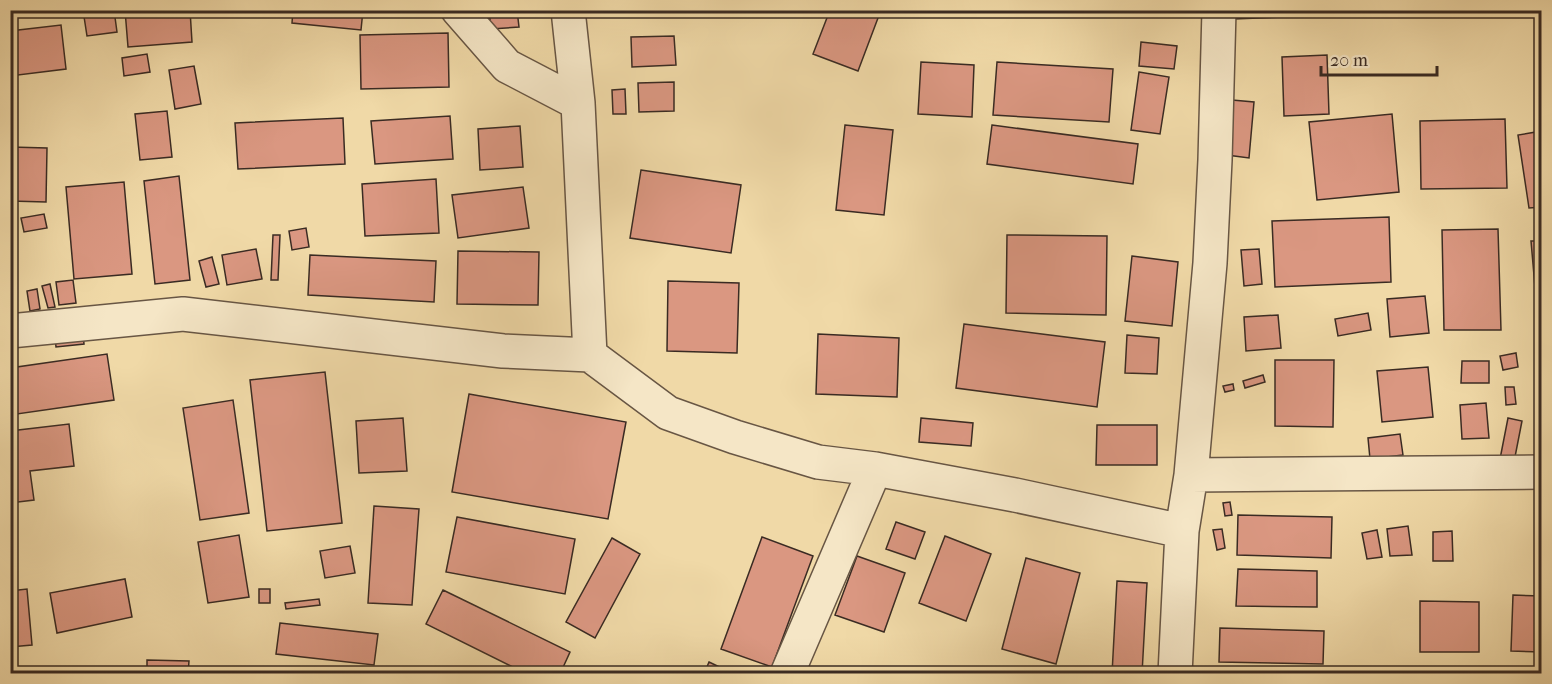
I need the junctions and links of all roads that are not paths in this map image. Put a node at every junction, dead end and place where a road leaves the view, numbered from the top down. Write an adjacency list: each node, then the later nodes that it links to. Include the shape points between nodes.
1 (458, 10): 4 (street, via 507,66)
2 (568, 10): 4 (street)
3 (1219, 10): 9 (street, via 1210,251)
4 (578, 103): 6 (street)
5 (10, 331): 6 (street, via 183,314 503,351)
6 (590, 355): 7 (street, via 668,413 818,462)
7 (875, 469): 10 (street); 11 (street)
8 (1542, 472): 9 (street)
9 (1191, 475): 10 (street)
10 (1182, 531): 12 (street)
11 (787, 674)
12 (1175, 674)

